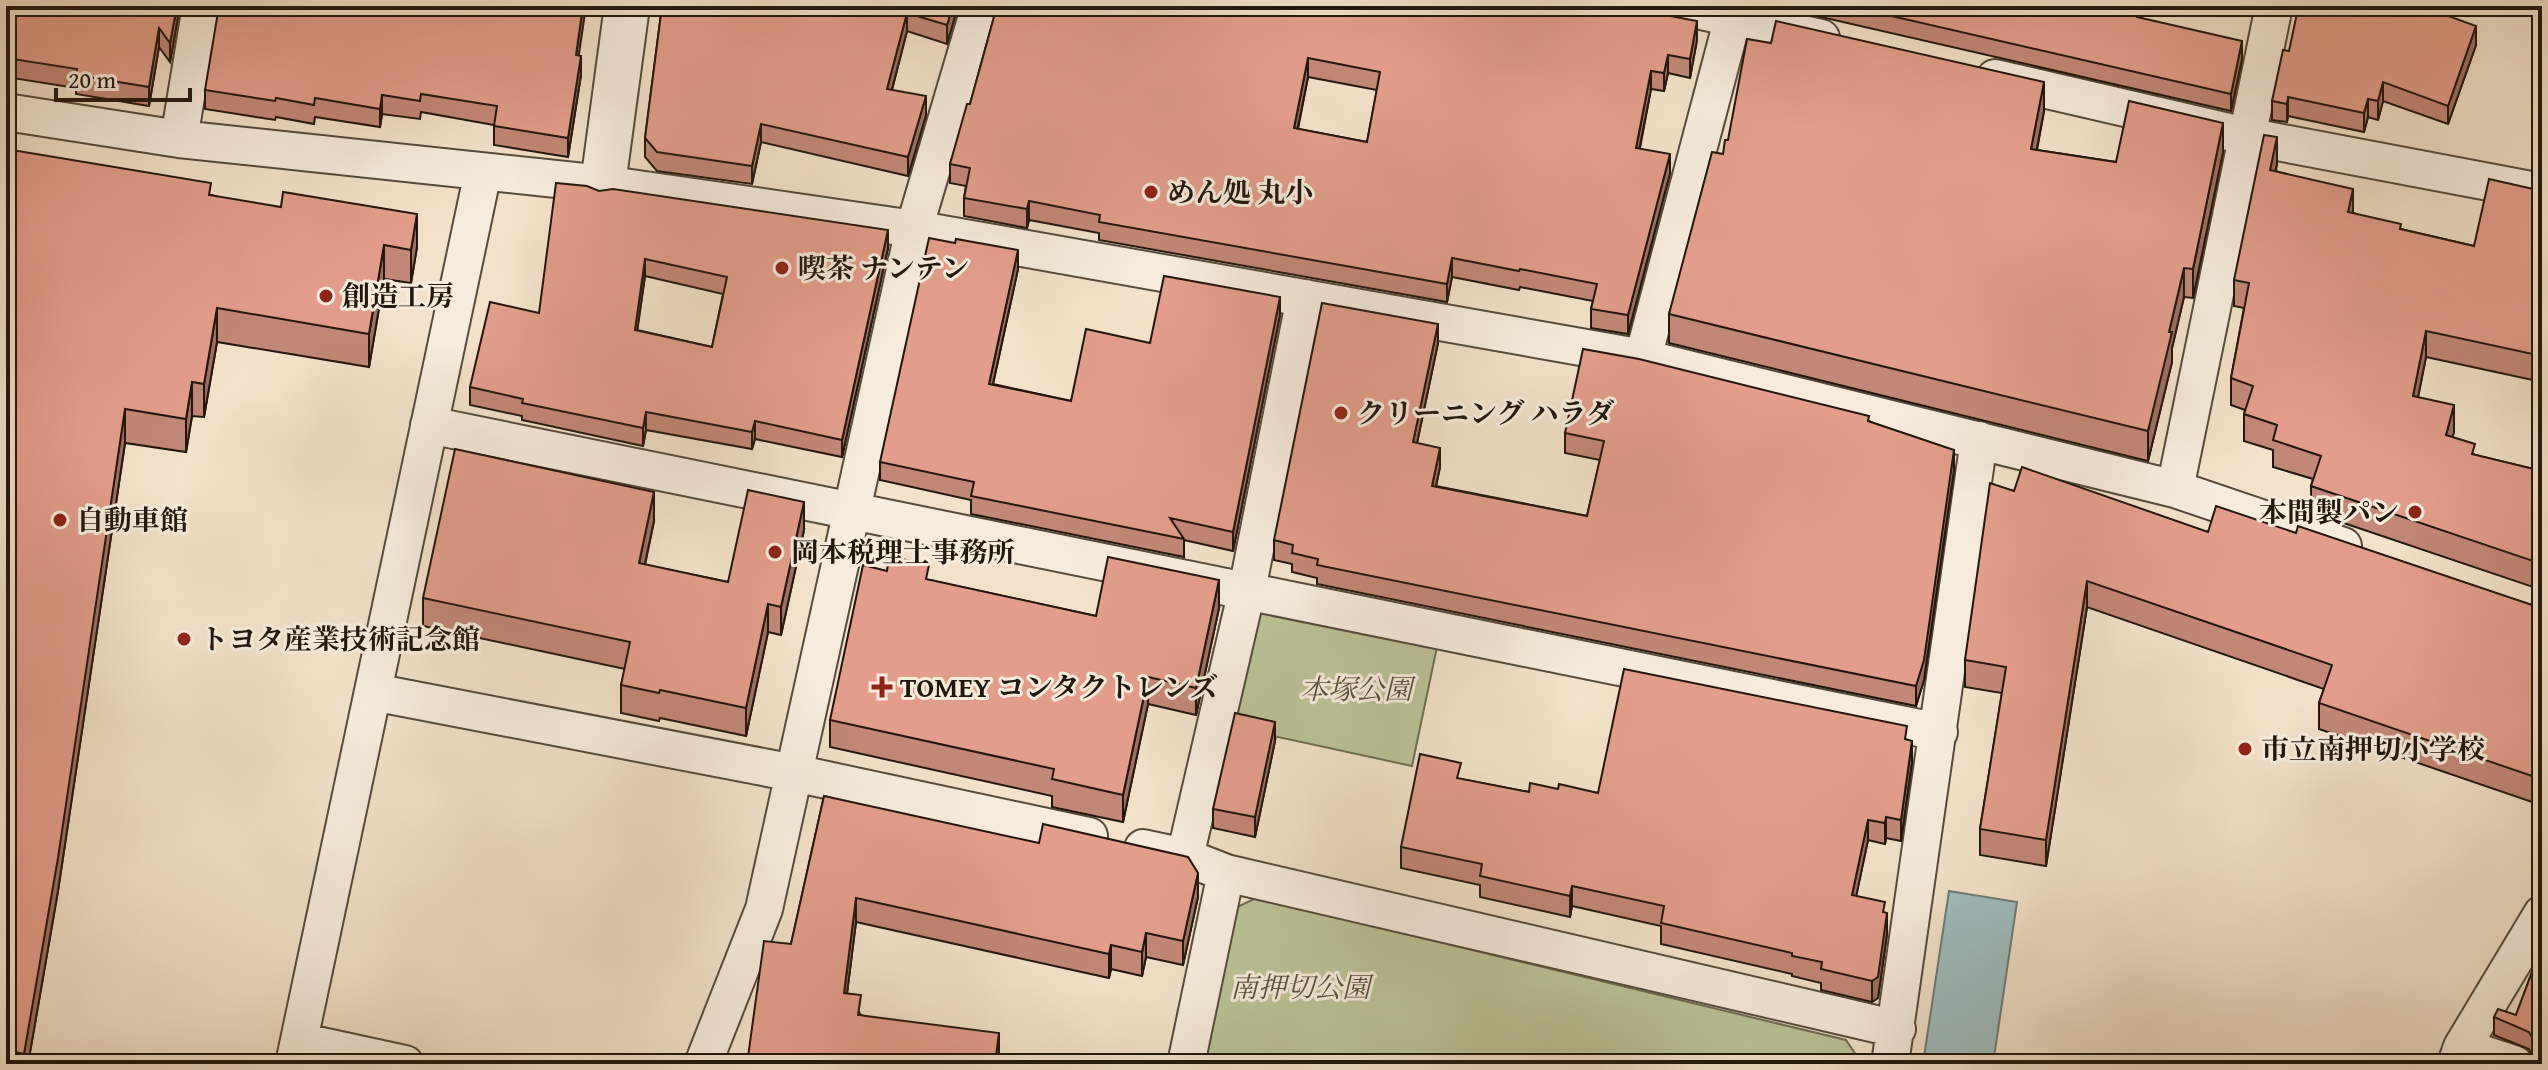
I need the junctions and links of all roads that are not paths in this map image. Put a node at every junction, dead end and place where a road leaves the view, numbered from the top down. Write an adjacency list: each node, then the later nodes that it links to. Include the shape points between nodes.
1 (201, 6): 11 (street)
2 (627, 6): 13 (street)
3 (980, 6): 15 (street)
4 (1679, 6): 6 (street)
5 (2274, 6): 10 (street)
6 (1735, 12): 7 (street); 17 (street)
7 (1852, 45)
8 (1957, 69): 10 (street)
9 (6, 112): 11 (street)
10 (2246, 136): 14 (street); 20 (street)
11 (179, 139): 12 (street)
12 (483, 172): 13 (street); 18 (street)
13 (603, 184): 15 (street)
14 (2542, 192)
15 (914, 229): 16 (street); 21 (street)
16 (1305, 298): 17 (street); 23 (street)
17 (1643, 358): 19 (street)
18 (429, 425): 21 (street); 24 (street)
19 (1979, 440): 20 (street); 25 (street)
20 (2175, 489): 22 (street)
21 (851, 511): 23 (street); 26 (street)
22 (2380, 558)
23 (1247, 590): 25 (street); 27 (street)
24 (373, 692): 26 (street); 31 (street)
25 (1939, 732): 30 (street)
26 (794, 773): 27 (street); 34 (street, via 764,909)
27 (1185, 857): 28 (street)
28 (1226, 873): 30 (street); 35 (street)
29 (2542, 914): 32 (street)
30 (1897, 1029): 36 (street)
31 (296, 1052): 33 (street)
32 (2459, 1055): 37 (street)
33 (405, 1064)
34 (703, 1064)
35 (1186, 1064)
36 (1890, 1064)
37 (2514, 1064)

